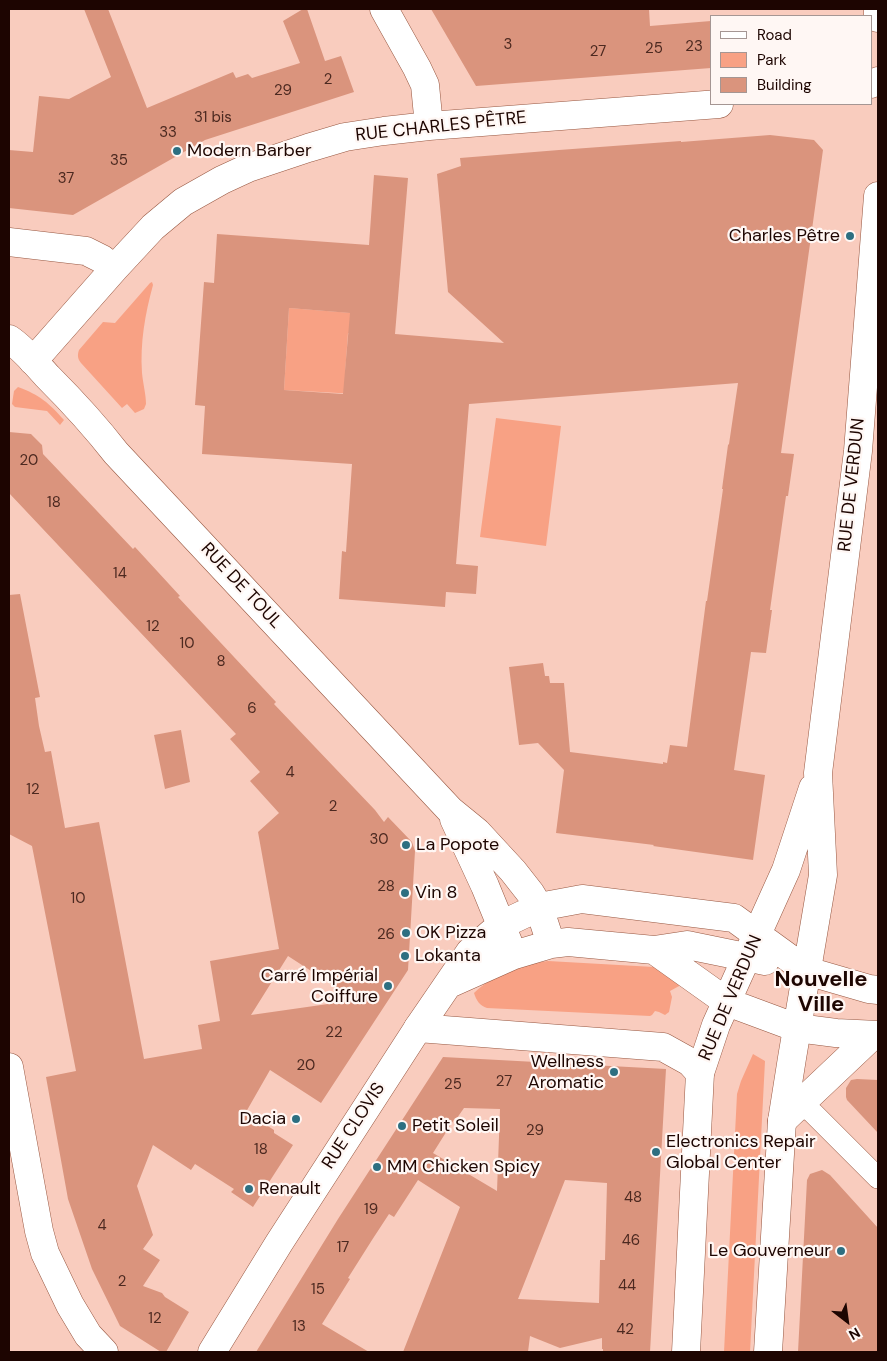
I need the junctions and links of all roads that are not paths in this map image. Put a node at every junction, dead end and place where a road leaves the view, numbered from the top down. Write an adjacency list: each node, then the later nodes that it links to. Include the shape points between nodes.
1 (384, 9): 5 (main road, via 425,86)
2 (878, 9): 3 (main road)
3 (878, 18)
4 (710, 105): 5 (main road, RUE CHARLES PÊTRE)
5 (429, 126): 8 (main road, RUE CHARLES PÊTRE, via 345,137 275,158 222,180 183,202 153,227)
6 (878, 196): 11 (main road, RUE DE VERDUN, via 858,451)
7 (9, 242): 8 (main road, via 86,251)
8 (114, 270): 10 (main road, RUE CHARLES PÊTRE)
9 (9, 339): 10 (main road)
10 (21, 361): 12 (main road, RUE DE TOUL, via 100,432 116,453)
11 (818, 773): 16 (main road, RUE DE VERDUN, via 786,870); 19 (main road, RUE DE VERDUN, via 823,875)
12 (450, 810): 13 (main road, RUE DE TOUL, via 483,838); 14 (main road, RUE DE TOUL)
13 (539, 907): 14 (main road, RUE CLOVIS); 15 (main road, RUE DE TOUL); 16 (main road, RUE CLOVIS, via 582,899 734,918)
14 (501, 925): 18 (main road, RUE DE TOUL); 20 (main road, RUE CLOVIS, via 470,952)
15 (551, 944): 17 (main road, via 568,942); 18 (main road)
16 (752, 946): 17 (main road, via 687,945); 19 (main road); 22 (main road, RUE DE VERDUN)
17 (654, 950): 22 (main road)
18 (514, 956): 20 (main road)
19 (807, 971): 21 (main road); 24 (main road, RUE DE VERDUN)
20 (449, 984): 23 (main road, RUE CLOVIS)
21 (878, 990)
22 (727, 1002): 24 (main road); 27 (main road, RUE DE VERDUN)
23 (418, 1028): 27 (main road, via 663,1047 690,1062); 31 (main road, RUE CLOVIS)
24 (797, 1028): 25 (main road); 28 (main road, RUE DE VERDUN)
25 (876, 1035): 28 (main road)
26 (9, 1067): 30 (main road, via 38,1231 45,1253 77,1318)
27 (700, 1073): 32 (main road, RUE DE VERDUN)
28 (791, 1112): 29 (street, via 813,1113); 33 (main road, RUE DE VERDUN)
29 (878, 1178)
30 (104, 1352)
31 (212, 1352)
32 (686, 1352)
33 (768, 1352)

